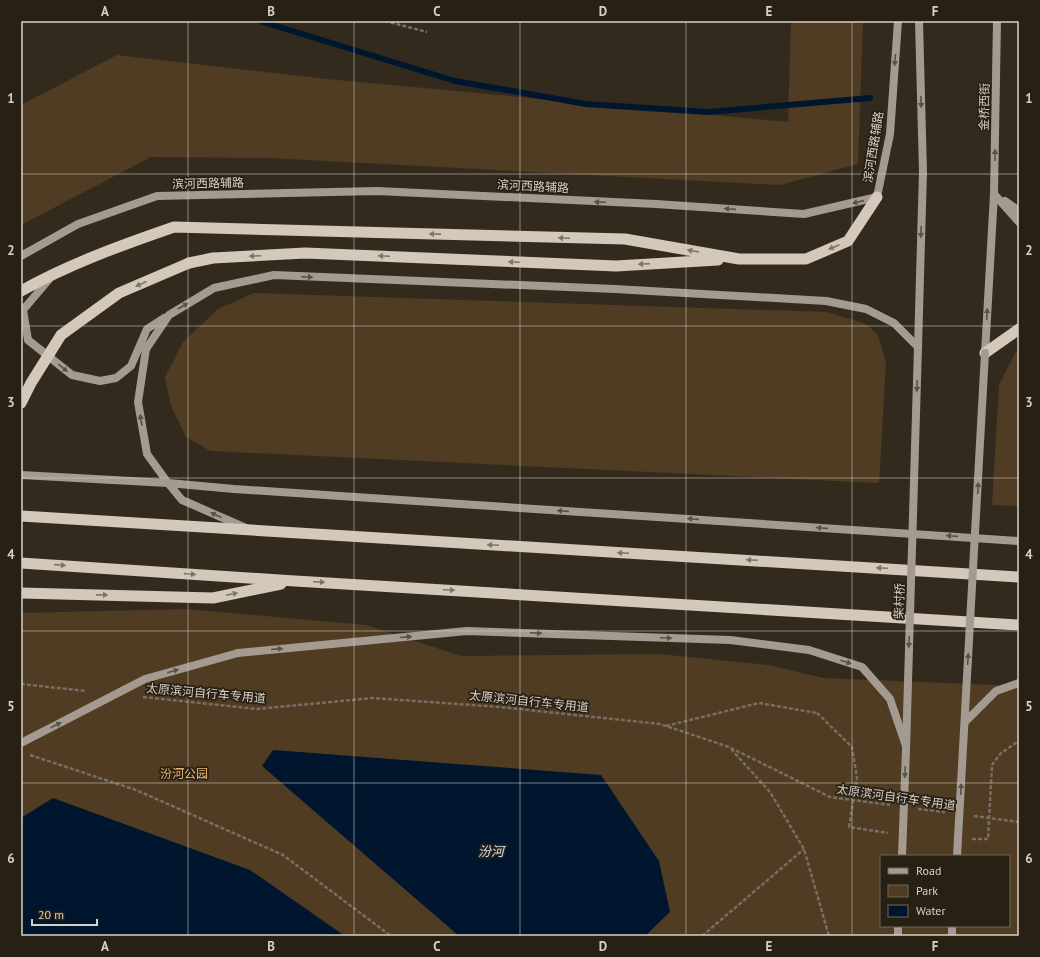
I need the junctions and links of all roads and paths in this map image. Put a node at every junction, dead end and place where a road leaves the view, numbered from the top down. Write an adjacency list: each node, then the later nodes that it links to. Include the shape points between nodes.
1 (385, 21): 5 (path)
2 (898, 21): 7 (main road, 滨河西路辅路, one-way to 7, via 890,134)
3 (919, 21): 16 (main road, 柴村桥, one-way to 16, via 922,172)
4 (997, 21): 6 (main road, 金桥西街, one-way to 4)
5 (427, 32)
6 (994, 194): 8 (main road); 9 (main road); 17 (main road, 金桥西街, one-way to 6)
7 (877, 197): 10 (main road, 滨河西路辅路, one-way to 10, via 804,214 656,204 377,191 158,196 78,224); 11 (highway, one-way to 11, via 848,241 806,259)
8 (1019, 211)
9 (1019, 222)
10 (21, 256)
11 (739, 259): 12 (highway, one-way to 12, via 625,239 174,227); 18 (highway, one-way to 18, bridge, via 616,266 304,253 213,258 189,263 119,294 61,335)
12 (54, 273): 13 (highway); 14 (main road, one-way to 14, via 23,310 28,340 72,374 100,381 116,378 130,366 148,329)
13 (21, 291)
14 (169, 314): 16 (main road, one-way to 16, via 214,288 274,275 615,289 826,301 866,309 894,323); 20 (main road, one-way to 14, via 147,454 138,402 146,349)
15 (1019, 329): 17 (highway)
16 (918, 347): 38 (main road, 柴村桥, one-way to 38, bridge)
17 (985, 352): 33 (main road, one-way to 17, bridge)
18 (21, 402)
19 (21, 475): 20 (main road)
20 (168, 483): 22 (main road, one-way to 20, via 182,500); 23 (main road, one-way to 20)
21 (21, 516): 22 (highway)
22 (252, 530): 25 (highway, one-way to 22)
23 (1019, 541)
24 (21, 563): 26 (highway, one-way to 26)
25 (1019, 576)
26 (295, 581): 27 (highway, one-way to 26, via 213,598); 28 (highway, one-way to 28)
27 (21, 593)
28 (1019, 625)
29 (1019, 683): 33 (main road, via 996,691)
30 (21, 684): 31 (path)
31 (92, 692)
32 (139, 697): 34 (path, 太原滨河自行车专用道, via 257,709 373,698 500,707)
33 (964, 722): 46 (main road, one-way to 33, bridge)
34 (665, 726): 37 (path, 太原滨河自行车专用道); 45 (path, bridge, via 759,703 817,713 852,747 856,778 849,828)
35 (1019, 741): 46 (path, bridge, via 1001,753 992,765 988,839)
36 (21, 743): 38 (main road, one-way to 38, bridge, via 145,679 238,653 467,631 730,640 809,650 862,667 890,699)
37 (729, 747): 40 (path, 太原滨河自行车专用道, via 830,797); 47 (path, via 770,792)
38 (906, 749): 45 (main road, 柴村桥, one-way to 45, bridge)
39 (28, 755): 50 (path, via 136,790 283,855)
40 (893, 805)
41 (917, 808): 42 (path, 太原滨河自行车专用道)
42 (948, 813)
43 (972, 816): 44 (path, 太原滨河自行车专用道)
44 (1019, 822)
45 (903, 834): 48 (main road, 柴村桥, bridge)
46 (958, 839): 49 (main road, bridge)
47 (804, 849): 51 (path); 52 (path)
48 (902, 855)
49 (957, 855)
50 (391, 936)
51 (702, 936)
52 (829, 936)

